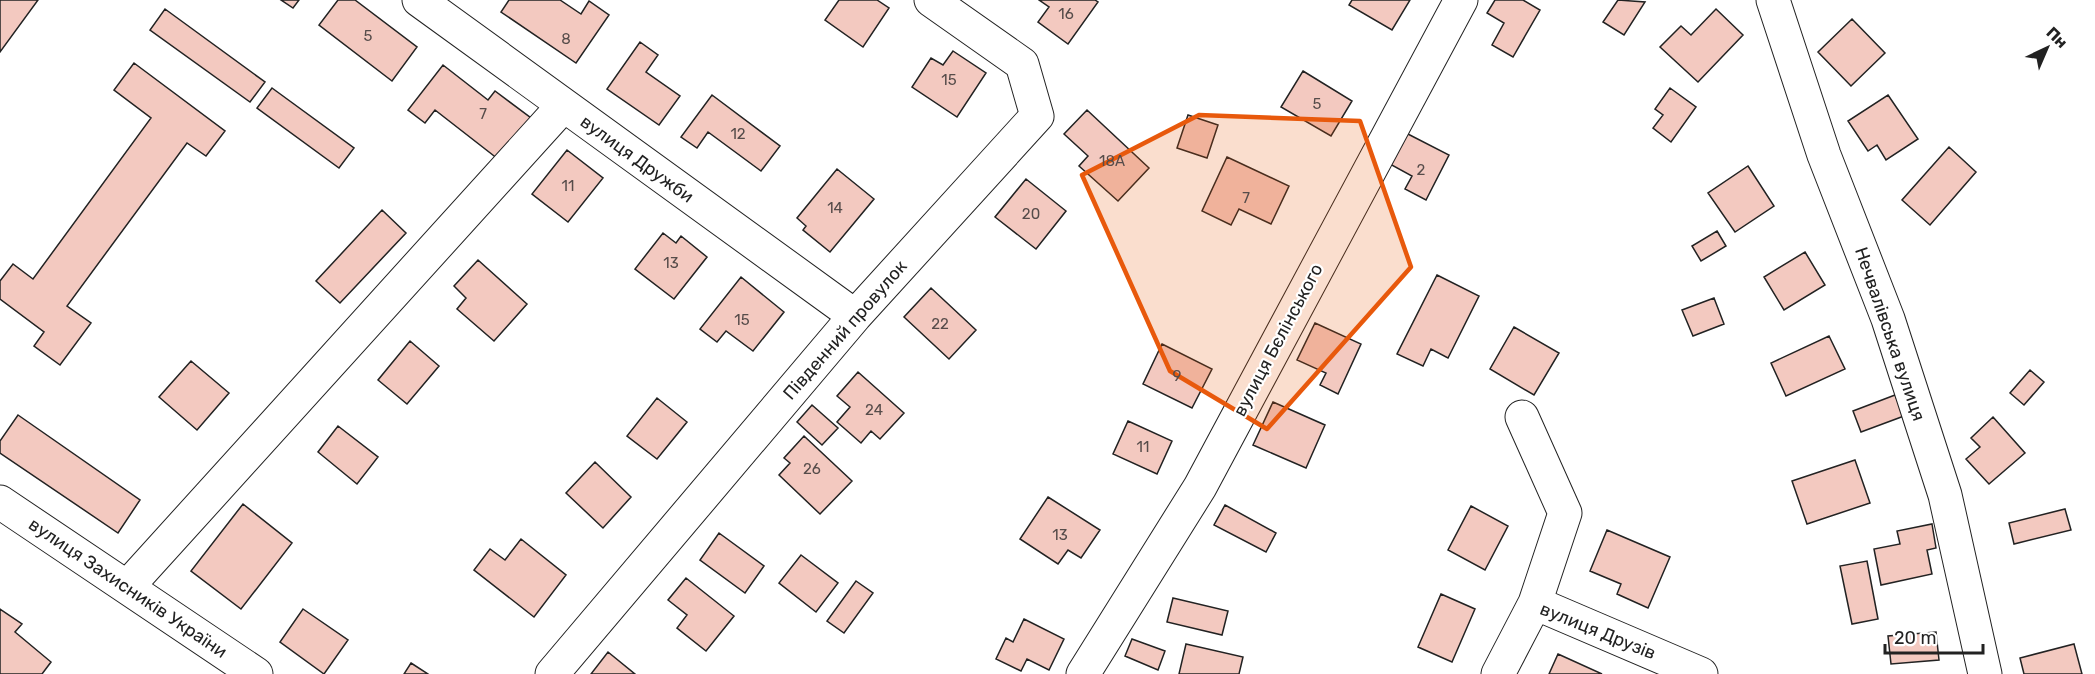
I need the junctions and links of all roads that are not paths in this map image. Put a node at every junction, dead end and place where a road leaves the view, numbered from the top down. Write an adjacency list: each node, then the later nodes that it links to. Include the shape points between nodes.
1 (419, 0): 5 (street, вулиця Дружби)
2 (931, 0): 6 (street, Південний провулок, via 1022,64 1036,116)
3 (1461, 0): 13 (street, вулиця Бєлінського, via 1200,486)
4 (1773, 0): 16 (street, Нечвалівська вулиця, via 1824,155 1888,319 1945,495)
5 (563, 106): 6 (street, вулиця Дружби); 9 (street)
6 (855, 316): 12 (street, Південний провулок)
7 (1522, 417): 10 (street, via 1565,513)
8 (0, 502): 9 (street, вулиця Захисників України)
9 (128, 586): 11 (street, вулиця Захисників України)
10 (1535, 603): 14 (street, вулиця Друзів); 15 (street, вулиця Друзів)
11 (256, 674)
12 (552, 674)
13 (1083, 674)
14 (1498, 674)
15 (1701, 674)
16 (1985, 674)

